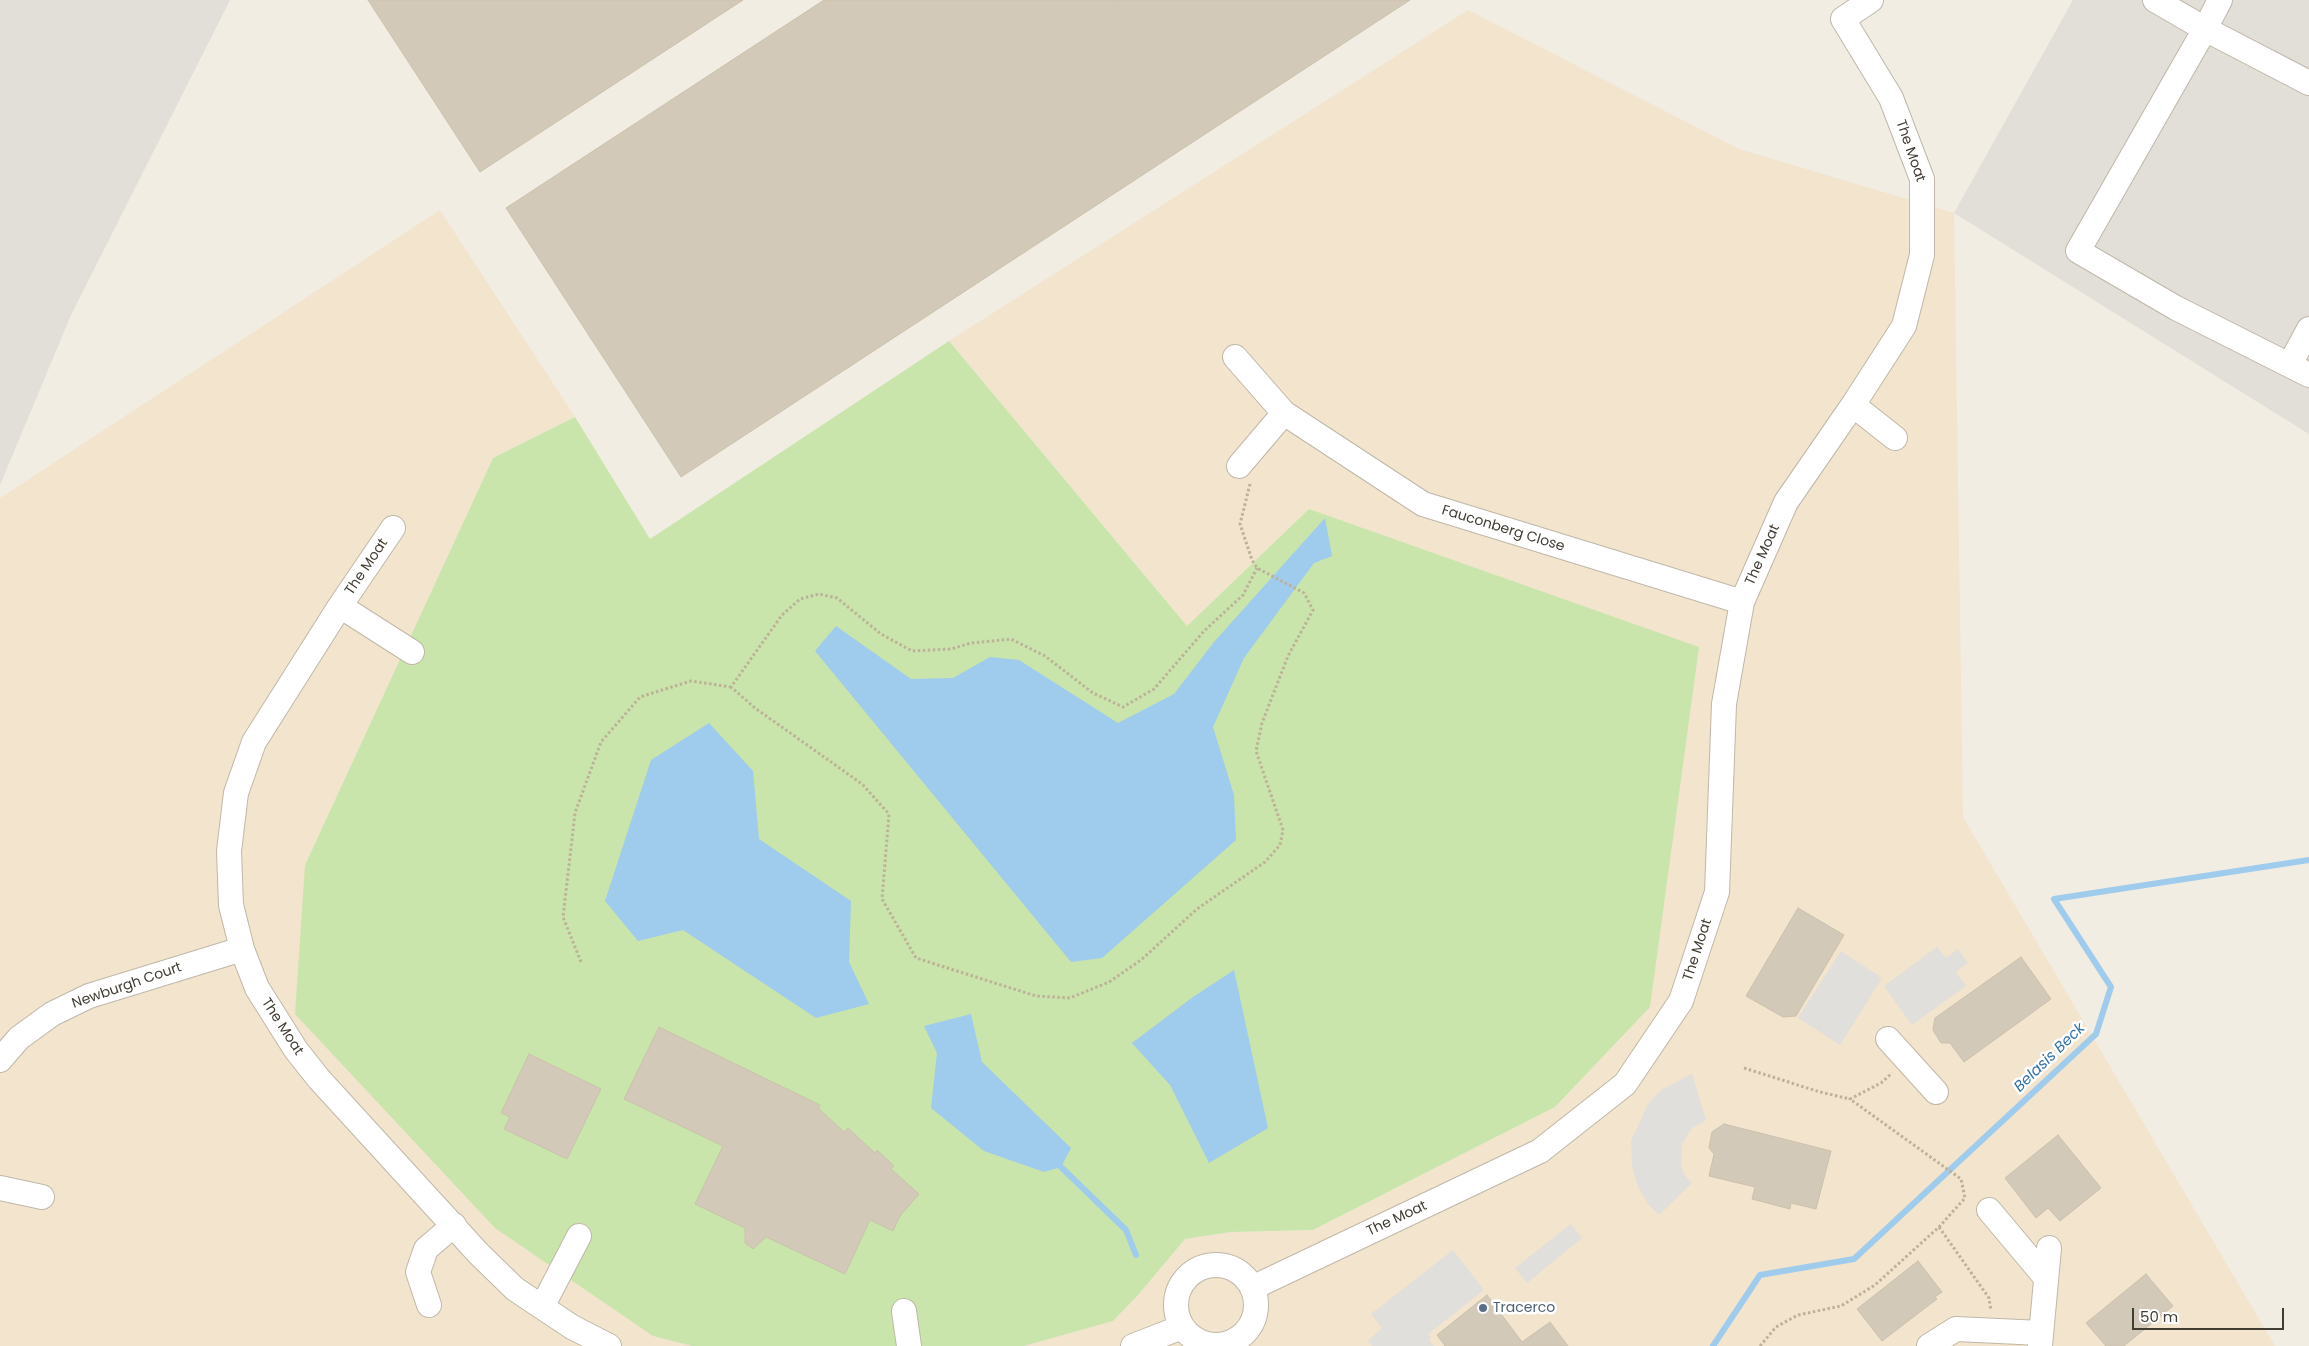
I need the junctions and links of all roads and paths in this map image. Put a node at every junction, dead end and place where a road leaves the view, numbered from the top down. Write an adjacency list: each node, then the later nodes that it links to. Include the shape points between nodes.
1 (1871, 0): 9 (street, The Moat, via 1843,19 1891,98 1922,179 1922,255 1904,326)
2 (2155, 0): 4 (street)
3 (2220, 0): 4 (street)
4 (2205, 29): 5 (street); 8 (street, via 2078,252 2176,308)
5 (2309, 83)
6 (2309, 329): 8 (street)
7 (1235, 357): 10 (street, Fauconberg Close)
8 (2300, 369)
9 (1853, 405): 11 (street); 15 (street, The Moat, via 1786,502)
10 (1284, 413): 12 (street); 15 (street, Fauconberg Close, via 1423,504)
11 (1894, 438)
12 (1239, 466): 14 (path, via 1251,485 1240,524)
13 (393, 528): 16 (street, The Moat)
14 (1257, 568): 18 (path, via 1244,595 1204,631 1154,689 1123,707 1092,693 1045,656 1011,639 970,643 951,649 912,651 881,634 837,598 819,594 800,599 782,615); 18 (path, via 1304,594 1313,610 1288,656 1262,723 1256,751 1283,830 1280,845 1265,862 1197,909 1141,960 1109,982 1070,998 1036,996 916,958 882,899 889,814 862,784)
15 (1742, 602): 35 (street, The Moat, via 1724,704 1717,892 1681,1001 1625,1084 1540,1151)
16 (340, 606): 17 (street, The Moat); 19 (street, The Moat, via 254,742 236,793 229,851 231,905)
17 (412, 652)
18 (730, 687): 20 (path, via 691,681 640,697 601,742 575,813 562,917)
19 (242, 949): 23 (street, Newburgh Court, via 89,996 52,1014 19,1038); 30 (street, The Moat, via 258,988 296,1050)
20 (582, 962)
21 (1888, 1039): 22 (street)
22 (1907, 1059): 25 (street); 26 (path, via 1881,1083)
23 (0, 1060)
24 (1744, 1068): 26 (path)
25 (1936, 1092)
26 (1850, 1099): 31 (path, via 1961,1179 1965,1198)
27 (0, 1188): 28 (street)
28 (42, 1197)
29 (1989, 1210): 34 (street)
30 (454, 1225): 36 (street, via 426,1249 418,1272); 37 (street, The Moat, via 515,1289)
31 (1939, 1227): 40 (path, via 1989,1298); 46 (path, via 1875,1285 1841,1306 1798,1315 1776,1327)
32 (579, 1236): 37 (street)
33 (2049, 1248): 34 (street)
34 (2046, 1278): 41 (street)
35 (1252, 1288): 39 (street, via 1238,1272 1218,1264 1196,1270 1180,1285 1175,1306); 42 (street, via 1256,1308 1250,1326)
36 (430, 1305)
37 (542, 1307): 43 (street, The Moat)
38 (904, 1311): 44 (street)
39 (1182, 1327): 42 (street, via 1196,1341 1216,1345); 45 (street)
40 (1994, 1331): 41 (street); 47 (street, via 1956,1329)
41 (2040, 1340)
42 (1238, 1343)
43 (609, 1346)
44 (908, 1346)
45 (1133, 1346)
46 (1760, 1346)
47 (1929, 1346)

